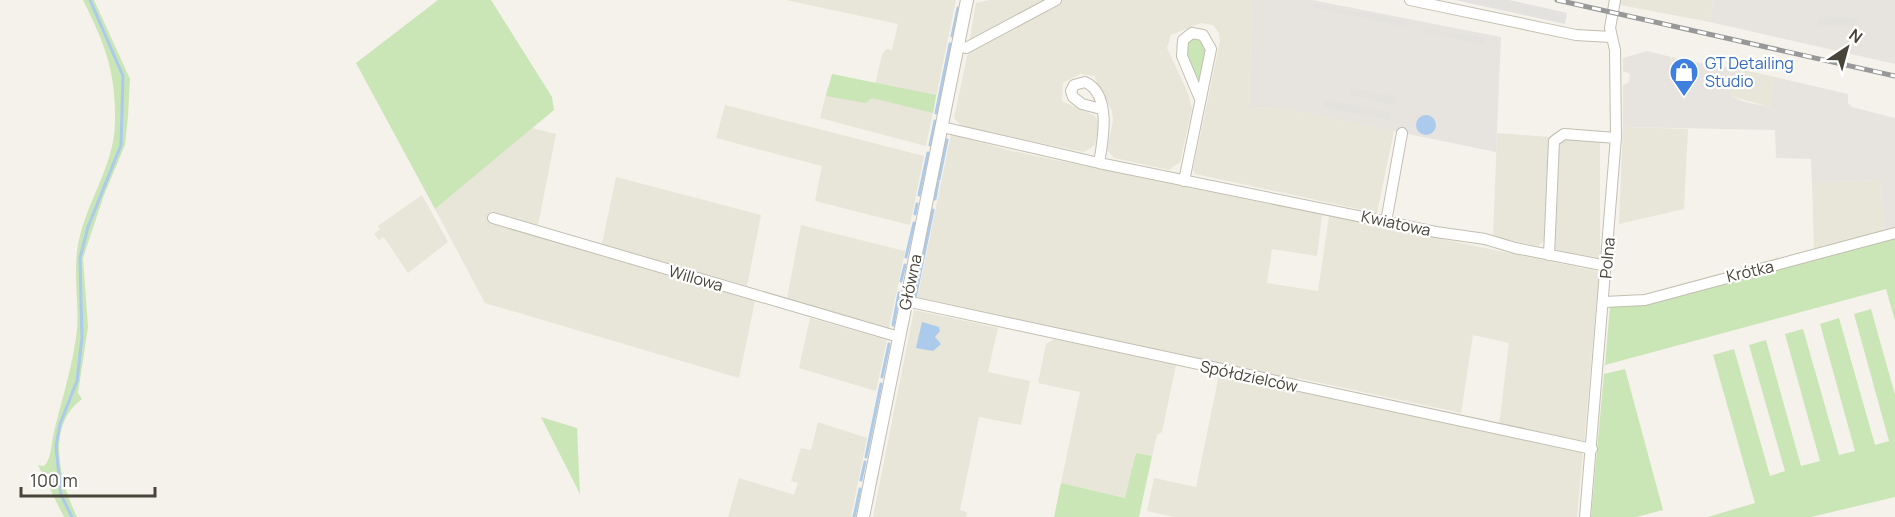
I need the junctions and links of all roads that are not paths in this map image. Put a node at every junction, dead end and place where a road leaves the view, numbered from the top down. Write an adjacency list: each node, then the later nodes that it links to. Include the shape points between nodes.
1 (967, 0): 6 (street, Główna)
2 (1056, 0): 6 (street, via 966,48)
3 (1410, 0): 5 (street, via 1576,35)
4 (1615, 0): 5 (street, Polna)
5 (1611, 37): 11 (street, Polna, via 1616,50)
6 (958, 46): 9 (street, Główna)
7 (1200, 99): 7 (street, via 1211,44 1203,35 1192,33 1183,40 1181,50); 13 (street)
8 (1101, 109): 12 (street, via 1105,129)
9 (942, 127): 12 (street, Kwiatowa); 19 (street, Główna)
10 (1402, 133): 15 (street)
11 (1616, 138): 17 (street, via 1564,134 1554,141); 18 (street, Polna)
12 (1099, 163): 13 (street, Kwiatowa)
13 (1184, 181): 15 (street, Kwiatowa)
14 (493, 218): 21 (street, Willowa)
15 (1386, 222): 17 (street, Kwiatowa)
16 (1895, 233): 20 (street, Krótka, via 1645,300)
17 (1549, 255): 18 (street, Kwiatowa)
18 (1607, 266): 20 (street, Polna)
19 (906, 301): 21 (street, Główna); 22 (street, Spółdzielców)
20 (1604, 302): 22 (street, Polna)
21 (899, 337): 23 (street, Główna)
22 (1592, 449): 24 (street, Polna)
23 (862, 517)
24 (1585, 517)

